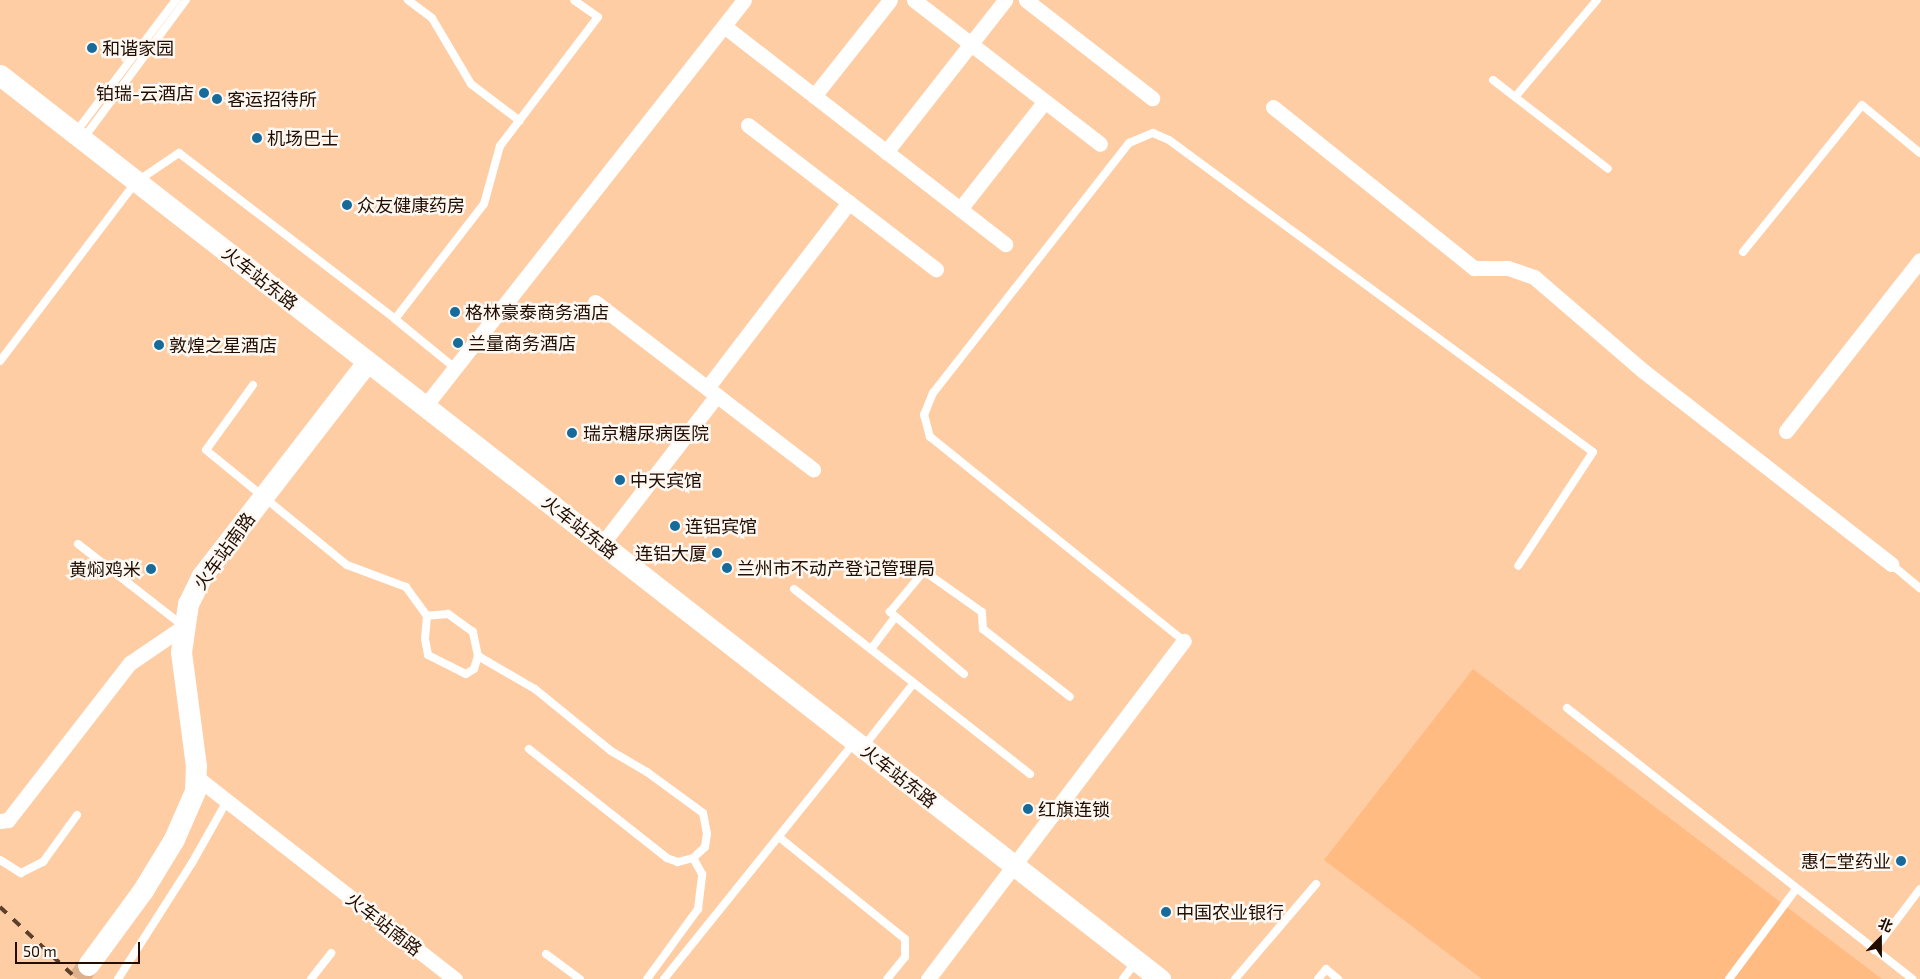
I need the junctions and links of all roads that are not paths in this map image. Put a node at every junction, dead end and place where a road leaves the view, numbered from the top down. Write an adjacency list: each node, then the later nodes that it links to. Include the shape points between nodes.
1 (176, 0): 22 (lane)
2 (186, 0): 22 (lane)
3 (408, 0): 20 (lane, via 432,18 471,84)
4 (574, 0): 20 (lane, via 598,17)
5 (744, 0): 11 (street)
6 (890, 0): 15 (street)
7 (914, 0): 12 (street)
8 (1005, 0): 12 (street)
9 (1026, 0): 17 (street)
10 (1597, 0): 16 (lane)
11 (724, 26): 15 (street); 38 (street)
12 (971, 44): 18 (street); 24 (street)
13 (0, 75): 22 (main road, 火车站东路)
14 (1493, 80): 16 (lane)
15 (814, 96): 24 (street)
16 (1515, 97): 26 (lane)
17 (1152, 98)
18 (1045, 101): 23 (street); 29 (street)
19 (1273, 107): 47 (street, via 1474,268 1508,268 1534,277 1642,370)
20 (520, 121): 35 (lane, via 500,146 484,204)
21 (748, 125): 28 (street)
22 (79, 136): 27 (main road, 火车站东路)
23 (1100, 144)
24 (886, 152): 29 (street)
25 (1920, 153): 31 (lane, via 1862,106)
26 (1608, 169)
27 (136, 182): 35 (lane, via 179,153); 36 (lane); 37 (main road, 火车站东路)
28 (849, 202): 33 (street); 40 (street)
29 (960, 210): 30 (street)
30 (1005, 244)
31 (1743, 252)
32 (1920, 260): 42 (street)
33 (936, 269)
34 (595, 302): 40 (street)
35 (395, 319): 38 (lane)
36 (0, 361)
37 (367, 362): 41 (main road, 火车站东路); 44 (main road, 火车站南路)
38 (455, 368): 41 (street)
39 (253, 385): 44 (lane, via 206,450)
40 (712, 391): 43 (street); 46 (street)
41 (425, 406): 46 (main road, 火车站东路)
42 (1786, 431)
43 (813, 468)
44 (264, 496): 51 (lane, via 347,565 406,587); 53 (main road, 火车站南路, via 201,577)
45 (78, 544): 53 (lane)
46 (602, 544): 61 (main road, 火车站东路)
47 (1891, 564): 49 (lane)
48 (1518, 566): 54 (lane, via 1593,452 1177,146 1153,133 1129,143 933,393 924,415 930,437)
49 (1920, 588)
50 (794, 589): 55 (lane)
51 (427, 616): 56 (lane, via 448,614 472,632); 56 (lane, via 425,639 428,655 466,674 474,669)
52 (894, 618): 55 (lane); 57 (lane); 59 (lane, via 890,612 924,571 982,612 983,629)
53 (183, 627): 64 (main road, 火车站南路, via 181,652); 67 (street, via 130,663 8,820)
54 (1184, 642): 71 (street)
55 (871, 649): 58 (lane)
56 (478, 656): 69 (lane, via 535,689 611,751 647,772 703,813 708,834 705,848)
57 (964, 674)
58 (914, 683): 61 (lane); 63 (lane)
59 (1070, 698)
60 (1567, 708): 73 (lane)
61 (859, 745): 68 (lane); 71 (main road, 火车站东路)
62 (530, 749): 69 (lane, via 667,858 678,862)
63 (1030, 774)
64 (195, 776): 65 (street, 火车站南路); 79 (main road, 火车站南路, via 195,791 174,839 143,890)
65 (227, 801): 80 (lane, via 192,864); 82 (street, 火车站南路)
66 (77, 815): 70 (lane, via 43,862 22,873)
67 (0, 821)
68 (779, 837): 85 (lane); 86 (lane, via 905,939 905,957)
69 (693, 858): 84 (lane, via 702,874 698,908)
70 (0, 860)
71 (1014, 866): 78 (main road, 火车站东路); 87 (street)
72 (1316, 884): 90 (lane)
73 (1796, 889): 75 (lane); 93 (lane)
74 (1920, 889): 75 (lane)
75 (1874, 950): 94 (lane)
76 (331, 953): 81 (lane)
77 (546, 954): 83 (lane)
78 (1137, 961): 88 (lane); 89 (main road, 火车站东路)
79 (88, 965)
80 (118, 979)
81 (311, 979)
82 (455, 979)
83 (580, 979)
84 (647, 979)
85 (664, 979)
86 (887, 979)
87 (928, 979)
88 (1123, 979)
89 (1160, 979)
90 (1235, 979)
91 (1318, 979): 92 (lane, via 1326,969)
92 (1338, 979)
93 (1729, 979)
94 (1912, 979)

